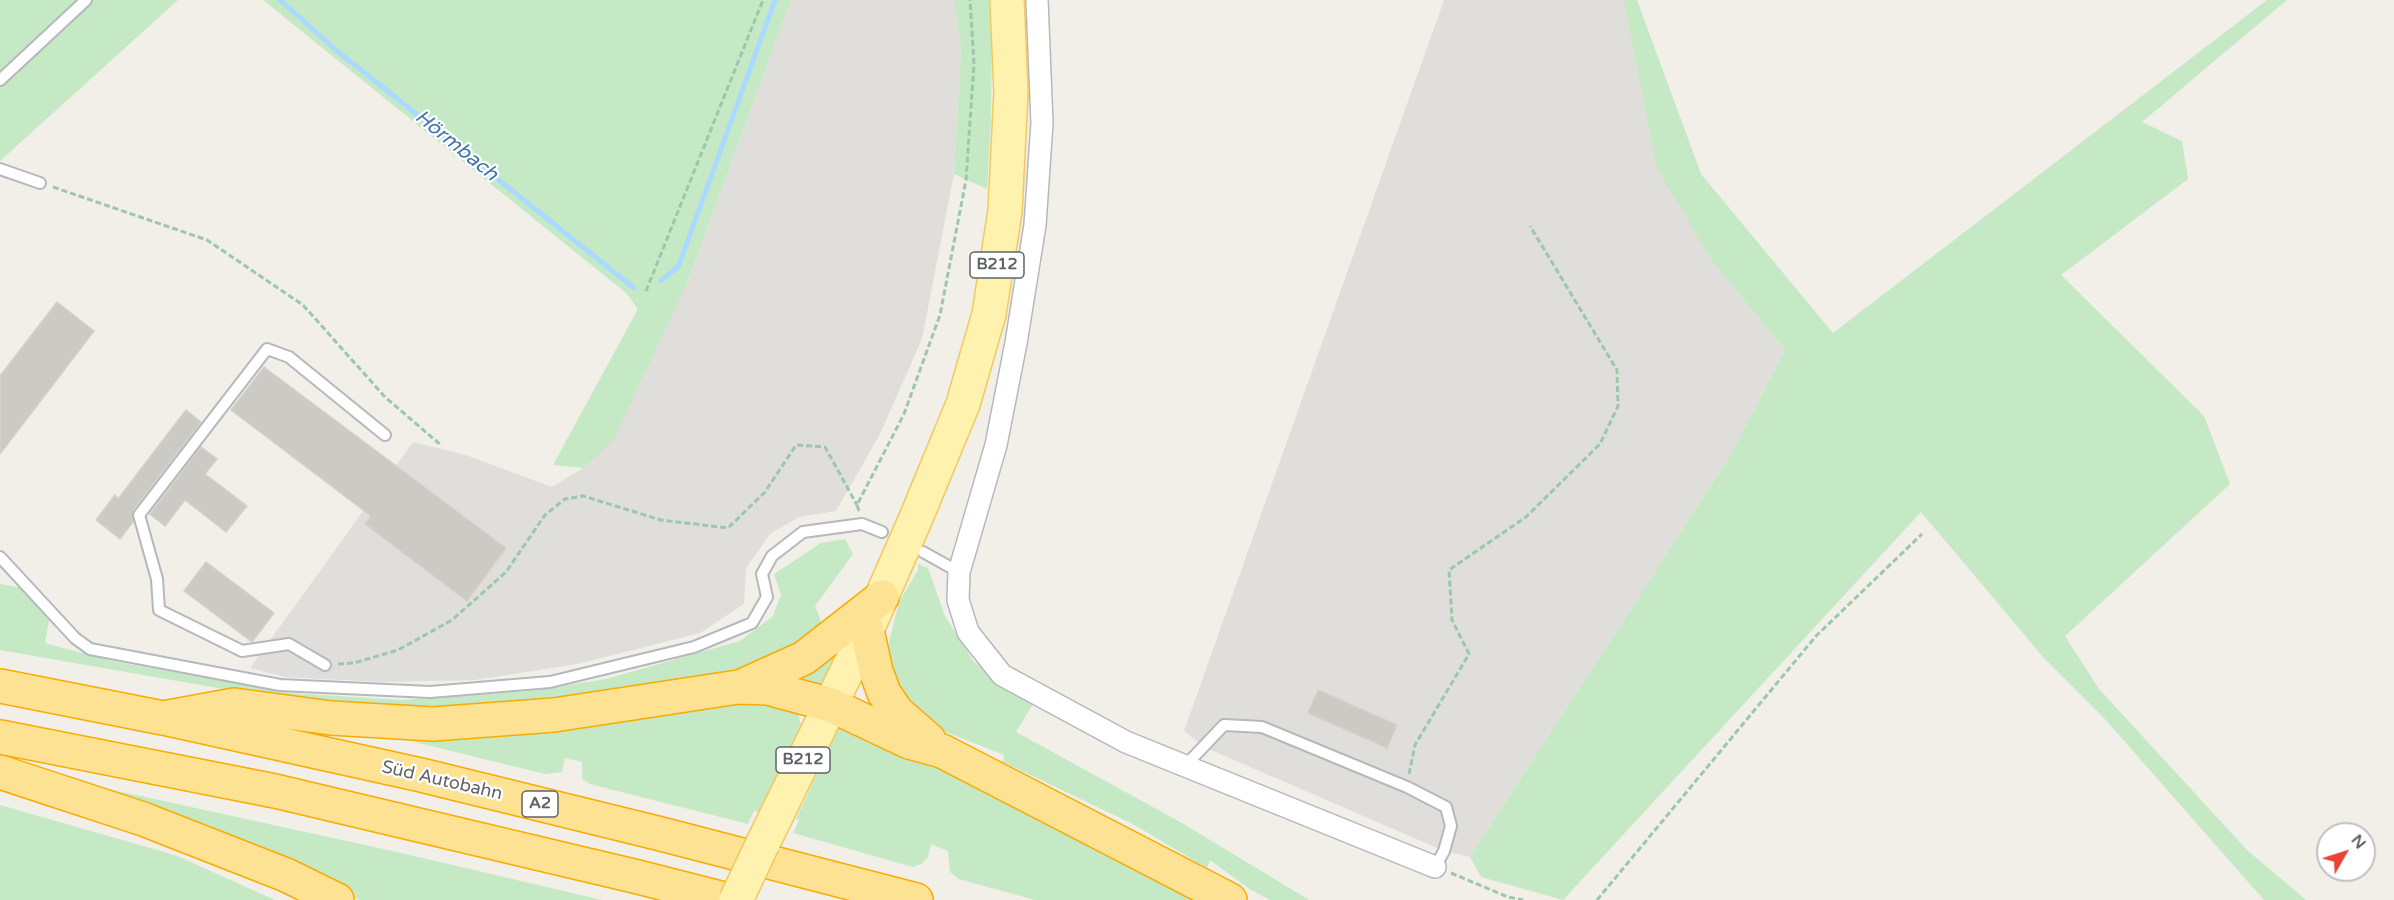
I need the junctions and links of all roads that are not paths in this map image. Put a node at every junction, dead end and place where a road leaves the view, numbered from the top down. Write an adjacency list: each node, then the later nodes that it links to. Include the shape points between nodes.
1 (86, 0): 4 (lane)
2 (1007, 0): 12 (main road, B212, via 1011,92 1006,200 989,314 963,404)
3 (1037, 0): 11 (street, via 1042,123 1035,225 996,445)
4 (0, 80)
5 (0, 169): 6 (lane)
6 (40, 183)
7 (385, 435): 14 (lane, via 289,357 267,349 139,515 157,579 159,610 242,651 289,644)
8 (882, 532): 10 (lane, via 862,524 803,532 772,556 762,574 767,597 752,623 694,647 550,682 430,692 280,685 90,649 75,638)
9 (923, 552): 11 (lane)
10 (0, 557)
11 (959, 572): 21 (street, via 958,600 968,632 1002,675 1126,742)
12 (882, 597): 13 (main road, B212); 16 (highway, via 804,658)
13 (867, 630): 17 (main road, B212); 20 (highway, via 885,693 897,712)
14 (325, 665)
15 (0, 686): 18 (highway, Süd Autobahn / A2)
16 (738, 687): 17 (highway, via 768,688); 18 (highway, via 554,715 433,724 331,718 234,705)
17 (831, 705): 20 (highway, via 909,742); 26 (main road, B212, bridge)
18 (163, 718): 27 (highway, Süd Autobahn / A2, via 455,784)
19 (0, 737): 25 (highway, via 275,791)
20 (942, 751): 28 (highway)
21 (1185, 766): 23 (street); 23 (lane, via 1224,725 1262,727 1446,807 1451,826)
22 (0, 772): 24 (highway, via 143,819 286,875)
23 (1435, 867)
24 (337, 900)
25 (728, 900)
26 (736, 900)
27 (916, 900)
28 (1230, 900)

